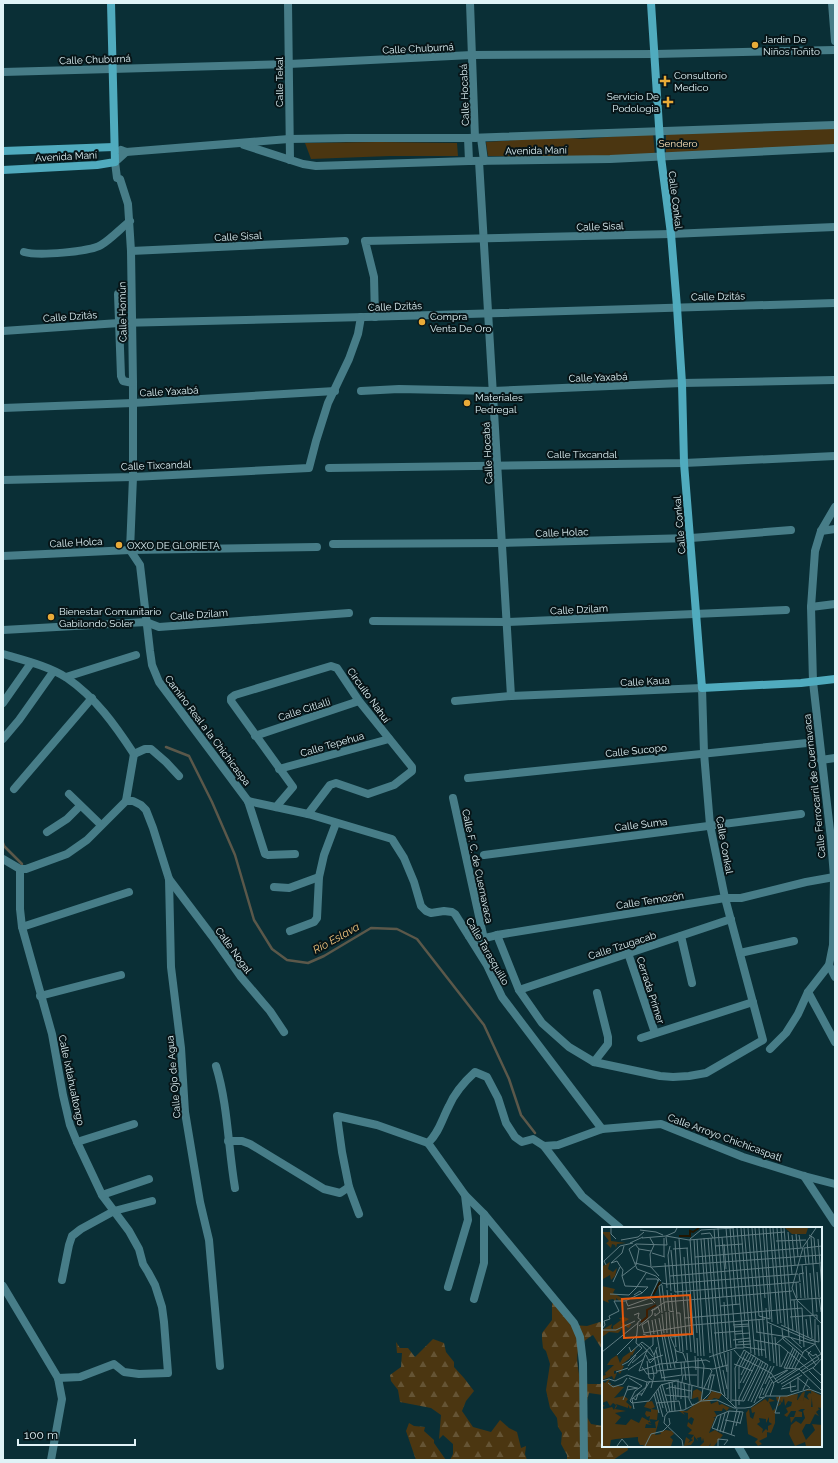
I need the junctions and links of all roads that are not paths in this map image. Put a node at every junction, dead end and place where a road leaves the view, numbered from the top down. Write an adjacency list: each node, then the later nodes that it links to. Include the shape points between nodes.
1 (111, 3): 11 (street, Calle Homún)
2 (288, 3): 10 (street, Calle Tekal)
3 (470, 3): 9 (street, Calle Hocabá)
4 (651, 3): 8 (street, Calle Conkal)
5 (832, 3): 6 (street)
6 (835, 41)
7 (835, 50): 8 (street, Calle Chuburná)
8 (655, 54): 9 (street, Calle Chuburná); 14 (street, Calle Conkal)
9 (472, 55): 10 (street, Calle Chuburná); 15 (street, Calle Hocabá)
10 (289, 64): 11 (street, Calle Chuburná); 16 (street, Calle Tekal)
11 (112, 68): 12 (street, Calle Chuburná); 18 (street, Calle Homún)
12 (3, 72)
13 (835, 125): 14 (street, Avenida Maní)
14 (660, 131): 15 (street, Avenida Maní); 22 (street, Calle Conkal)
15 (475, 138): 16 (street, Avenida Maní); 24 (street, Calle Hocabá); 25 (street, Calle Hocabá)
16 (289, 140): 17 (street, Avenida Maní); 23 (street, Calle Tekal)
17 (242, 144): 21 (street, Avenida Maní); 23 (street, Avenida Maní)
18 (114, 148): 20 (street, Avenida Maní); 21 (street, Avenida Maní); 26 (street, Calle Homún)
19 (835, 148): 22 (street, Avenida Maní)
20 (3, 151)
21 (126, 152): 26 (street)
22 (661, 157): 25 (street, Avenida Maní); 30 (street, Calle Conkal)
23 (290, 160): 24 (street, Avenida Maní, via 316,166)
24 (469, 161): 25 (street, Avenida Maní)
25 (482, 161): 31 (street, Calle Hocabá)
26 (115, 162): 27 (street, Avenida Maní); 28 (street, Calle Homún, via 117,178 120,179 128,204)
27 (3, 170)
28 (130, 221): 33 (street, Calle Homún); 34 (street, via 100,246 66,253)
29 (835, 227): 30 (street, Calle Sisal)
30 (671, 234): 31 (street, Calle Sisal); 37 (street, Calle Conkal)
31 (484, 239): 38 (street, Calle Hocabá); 40 (street, Calle Sisal, via 365,241 374,277)
32 (346, 241): 33 (street, Calle Sisal)
33 (131, 251): 41 (street, Calle Homún)
34 (24, 252)
35 (118, 294): 42 (street)
36 (835, 303): 37 (street, Calle Dzitás)
37 (677, 307): 38 (street, Calle Dzitás); 46 (street, Calle Conkal)
38 (488, 312): 40 (street, Calle Dzitás); 49 (street, Calle Hocabá)
39 (361, 317): 40 (street, Calle Dzitás); 41 (street, Calle Dzitás); 47 (street, via 358,334)
40 (375, 317)
41 (132, 322): 42 (street, Calle Dzitás); 45 (street, Calle Homún)
42 (119, 323): 43 (street, Calle Dzitás); 45 (street, via 121,380)
43 (3, 331)
44 (835, 380): 46 (street, Calle Yaxabá)
45 (134, 383): 50 (street, Calle Homún)
46 (682, 383): 49 (street, Calle Yaxabá); 53 (street, Calle Conkal)
47 (335, 391): 50 (street, Calle Yaxabá); 56 (street, Calle Tixcandal, via 328,403 309,468)
48 (361, 391): 49 (street, Calle Yaxabá)
49 (493, 391): 54 (street, Calle Hocabá)
50 (133, 403): 51 (street, Calle Yaxabá); 56 (street, Calle Homún)
51 (3, 408)
52 (835, 456): 53 (street, Calle Tixcandal)
53 (684, 464): 54 (street, Calle Tixcandal); 62 (street, Calle Conkal)
54 (497, 465): 55 (street, Calle Tixcandal); 63 (street, Calle Hocabá)
55 (329, 468)
56 (133, 477): 57 (street, Calle Tixcandal); 66 (street, Calle Homún)
57 (3, 480)
58 (835, 507): 61 (street, Calle Ferrocarril de Cuernavaca)
59 (835, 529): 61 (street)
60 (791, 530): 62 (street, Calle Holac)
61 (821, 531): 69 (street, Calle Ferrocarril de Cuernavaca, via 815,551)
62 (691, 538): 63 (street, Calle Holac); 72 (street, Calle Conkal)
63 (502, 543): 64 (street, Calle Holac); 75 (street, Calle Hocabá)
64 (333, 544)
65 (317, 547): 66 (street, Calle Holca)
66 (130, 550): 67 (street, Calle Holca); 74 (street, via 140,565)
67 (3, 556)
68 (835, 604): 69 (street)
69 (812, 607): 83 (street, Calle Ferrocarril de Cuernavaca)
70 (786, 610): 72 (street, Calle Dzilam)
71 (349, 613): 74 (street, Calle Dzilam, via 159,627)
72 (696, 613): 75 (street, Calle Dzilam); 84 (street, Calle Conkal)
73 (373, 621): 75 (street, Calle Dzilam)
74 (146, 622): 76 (street, Calle Dzilam); 105 (street, Camino Real a la Chichicaspa, via 152,665 159,682)
75 (507, 622): 85 (street, Calle Hocabá)
76 (3, 630)
77 (3, 654): 79 (street)
78 (136, 655): 81 (street)
79 (31, 663): 80 (street); 89 (street)
80 (53, 672): 81 (street); 92 (street)
81 (66, 678): 86 (street)
82 (835, 679): 83 (street, Calle Kaua)
83 (813, 682): 84 (street, Calle Kaua); 97 (street, Calle Ferrocarril de Cuernavaca)
84 (702, 688): 85 (street, Calle Kaua); 94 (street, Calle Conkal)
85 (511, 696): 88 (street, Calle Kaua)
86 (92, 698): 95 (street, via 112,721); 101 (street)
87 (359, 701): 90 (street, Calle Citlalli); 90 (street, Circuito Nahuí, via 337,668 330,666 235,695 231,701); 91 (street, Circuito Nahuí)
88 (455, 701)
89 (3, 703)
90 (255, 736): 98 (street, Circuito Nahuí)
91 (389, 738): 98 (street, Calle Tepehua); 108 (street, Circuito Nahuí, via 412,767 409,774 394,786 368,794 336,783 330,785)
92 (3, 739)
93 (807, 743): 94 (street, Calle Sucopo)
94 (704, 753): 100 (street, Calle Sucopo); 111 (street, Calle Conkal)
95 (134, 754): 99 (street, via 151,748); 104 (street)
96 (835, 758): 97 (street)
97 (821, 760): 114 (street, Calle Ferrocarril de Cuernavaca)
98 (279, 769): 107 (street, Circuito Nahuí, via 292,787)
99 (179, 776)
100 (468, 778)
101 (14, 789)
102 (69, 794): 106 (street)
103 (453, 798): 131 (street, Calle F. C. de Cuernavaca)
104 (126, 801): 112 (street); 121 (street, Calle Ojo de Agua, via 133,801 146,810)
105 (248, 801): 107 (street, Calle Tarasquillo); 115 (street, Camino Real a la Chichicaspa, via 265,854)
106 (80, 806): 112 (street); 113 (street, via 67,819)
107 (276, 807): 108 (street, Calle Tarasquillo)
108 (308, 814): 110 (street, Calle Tarasquillo)
109 (800, 814): 111 (street, Calle Suma)
110 (336, 822): 119 (street); 129 (street, Calle Tarasquillo, via 392,839 404,858 421,906 431,913 452,912)
111 (710, 825): 116 (street, Calle Suma); 124 (street, Calle Conkal)
112 (101, 826): 118 (street, via 67,854)
113 (47, 832)
114 (833, 838): 120 (street, Calle Ferrocarril de Cuernavaca)
115 (295, 854)
116 (484, 855)
117 (3, 859): 118 (street)
118 (20, 869): 126 (street, Calle Ixtlahualtongo)
119 (319, 877): 122 (street, via 289,888); 127 (street, via 317,918 314,922)
120 (834, 877): 124 (street, Calle Temozón, via 740,898); 135 (street, Calle Ferrocarril de Cuernavaca, via 833,945)
121 (169, 879): 144 (street, Calle Nogal); 174 (street, Calle Ojo de Agua, via 171,967 185,1112 209,1240)
122 (274, 887)
123 (129, 892): 126 (street)
124 (725, 898): 125 (street, Calle Conkal); 128 (street, Calle Temozón)
125 (731, 919): 130 (street, Calle Tzugacab); 133 (street, Calle Conkal)
126 (22, 927): 142 (street, Calle Ixtlahualtongo)
127 (290, 931)
128 (497, 935): 131 (street, Calle Temozón); 139 (street)
129 (469, 936): 131 (street, Calle Temozón); 152 (street, Calle Tarasquillo, via 487,965 502,997)
130 (681, 936): 134 (street, Calle Tzugacab); 138 (street)
131 (484, 939)
132 (794, 941): 133 (street)
133 (740, 952): 143 (street, Calle Conkal)
134 (628, 953): 139 (street, Calle Tzugacab); 145 (street, Cerrada Primer)
135 (829, 965): 137 (street); 140 (street, Calle Ferrocarril de Cuernavaca)
136 (121, 975): 142 (street)
137 (835, 977)
138 (692, 983)
139 (518, 990): 149 (street, via 542,1023 569,1047)
140 (808, 992): 147 (street); 148 (street, Calle Ferrocarril de Cuernavaca, via 786,1033)
141 (597, 993): 149 (street, via 608,1044)
142 (40, 996): 154 (street, Calle Ixtlahualtongo, via 52,1034 67,1111)
143 (753, 1002): 145 (street); 149 (street, Calle Conkal, via 763,1040 706,1073 660,1076)
144 (284, 1032)
145 (655, 1033): 146 (street)
146 (641, 1038)
147 (835, 1042)
148 (770, 1049)
149 (594, 1062)
150 (216, 1066): 153 (street)
151 (134, 1124): 154 (street)
152 (602, 1129): 156 (street, Calle Arroyo Chichicaspatl, via 558,1145); 157 (street, Calle Arroyo Chichicaspatl, via 661,1124 743,1157)
153 (228, 1141): 160 (street, via 250,1144 324,1189 340,1193); 161 (street)
154 (76, 1142): 162 (street, Calle Ixtlahualtongo)
155 (428, 1143): 156 (street, Calle Arroyo Chichicaspatl, via 436,1136 449,1105 463,1082 475,1072 487,1077 515,1137 522,1142 533,1138); 160 (street, via 377,1125 337,1116); 163 (street)
156 (544, 1146): 169 (street, via 582,1196)
157 (804, 1176): 159 (street, Calle Arroyo Chichicaspatl); 168 (street)
158 (149, 1179): 162 (street)
159 (835, 1184)
160 (349, 1187): 166 (street)
161 (235, 1188)
162 (102, 1195): 165 (street, Calle Ixtlahualtongo)
163 (465, 1195): 167 (street); 172 (street, via 468,1220)
164 (152, 1201): 165 (street)
165 (114, 1211): 170 (street, via 72,1236); 175 (street, Calle Ixtlahualtongo, via 130,1231 143,1264 155,1285 162,1307 168,1373 124,1372 114,1364 80,1377)
166 (359, 1214)
167 (484, 1214): 173 (street, via 484,1263); 178 (street, via 574,1323 580,1337 583,1363)
168 (835, 1223)
169 (619, 1227)
170 (62, 1280)
171 (3, 1286): 175 (street)
172 (448, 1287)
173 (474, 1299)
174 (220, 1366)
175 (58, 1378): 177 (street, via 62,1399)
176 (739, 1447): 179 (street)
177 (51, 1460)
178 (584, 1460)
179 (746, 1460)

